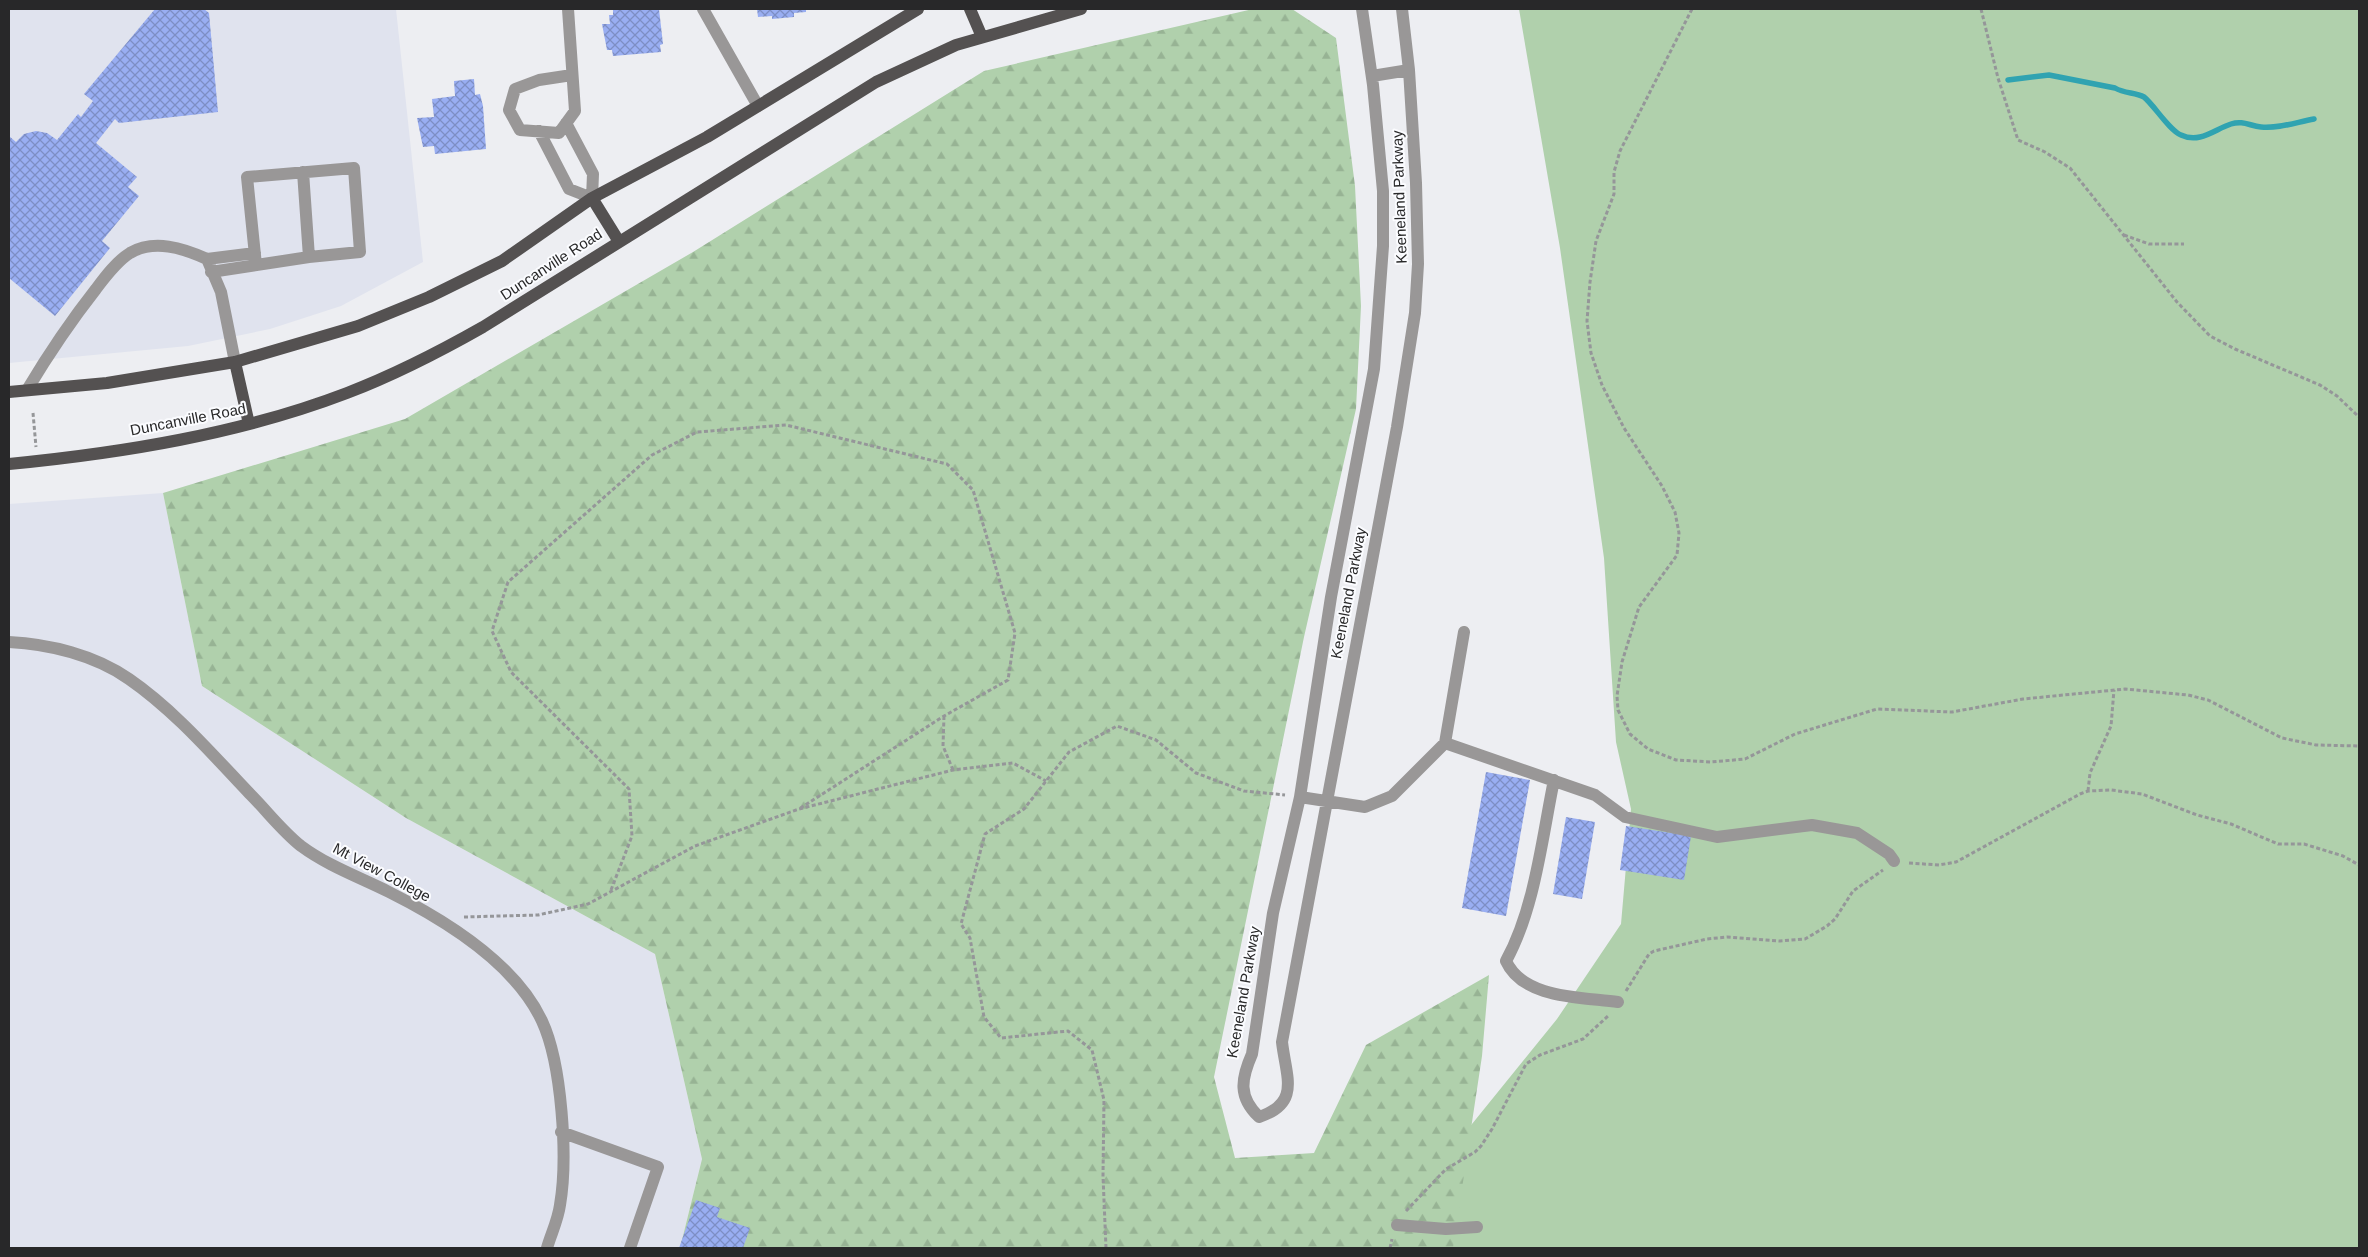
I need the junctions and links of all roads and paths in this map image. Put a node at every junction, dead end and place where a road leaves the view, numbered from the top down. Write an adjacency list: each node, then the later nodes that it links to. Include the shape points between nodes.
1 (568, 9): 12 (street)
2 (703, 9): 14 (street)
3 (918, 9): 14 (main road, Duncanville Road)
4 (970, 9): 10 (main road)
5 (1081, 9): 10 (main road, Duncanville Road)
6 (1362, 9): 13 (street, Keeneland Parkway)
7 (1402, 9): 11 (street, Keeneland Parkway)
8 (1692, 9): 36 (path, via 1620,151 1614,172 1614,194 1596,241 1590,282 1587,321 1591,353 1602,385 1624,428 1662,486 1675,512 1679,533 1677,555 1639,606 1622,662 1618,710 1630,734 1648,749 1676,760 1711,762 1745,759 1796,734 1877,709 1952,712 2023,699)
9 (1980, 9): 19 (path, via 2018,140 2070,168)
10 (982, 37): 20 (main road, Duncanville Road, via 956,45 876,82 721,180)
11 (1409, 70): 13 (street); 45 (street, Keeneland Parkway, via 1418,264 1415,312 1397,427)
12 (572, 75): 15 (street, via 575,111); 16 (street, via 538,80 515,88 509,110 520,130)
13 (1372, 76): 44 (street, Keeneland Parkway, via 1383,190 1379,319 1374,369 1331,597)
14 (758, 106): 18 (main road, Duncanville Road)
15 (566, 124): 16 (street, via 559,133); 18 (street, via 593,174)
16 (539, 132): 18 (street, via 568,189)
17 (303, 172): 22 (street); 22 (street, via 354,168 360,252); 24 (street, via 247,177)
18 (592, 198): 20 (main road); 26 (main road, Duncanville Road, via 502,261 429,297 358,326)
19 (2123, 234): 21 (path, via 2149,244); 30 (path, via 2177,302 2210,336 2320,385)
20 (618, 240): 31 (main road, Duncanville Road, via 425,360 347,393)
21 (2184, 244)
22 (309, 257): 24 (street)
23 (207, 259): 24 (street); 25 (street); 27 (street, via 190,251 158,245 130,253 107,274 62,332)
24 (255, 259): 25 (street)
25 (211, 272): 26 (street, via 221,292)
26 (234, 362): 27 (main road, Duncanville Road, via 107,382); 31 (main road)
27 (27, 390): 28 (main road, Duncanville Road)
28 (9, 392)
29 (33, 413): 32 (path)
30 (2359, 417)
31 (249, 424): 33 (main road, Duncanville Road, via 64,459)
32 (36, 447)
33 (9, 464)
34 (1464, 632): 38 (street)
35 (9, 642): 52 (street, Mt View College, via 70,650 127,677 167,708 300,845 342,872 389,892 466,937 510,973 542,1021 554,1060 562,1112)
36 (2114, 690): 39 (path, via 2188,695 2230,710 2282,738 2316,745); 43 (path, via 2111,726 2090,773)
37 (944, 716): 40 (path, via 943,746); 46 (path); 49 (path, via 1008,680 1015,633 973,490 947,464 786,426 697,432 659,451 508,582 492,631 511,672 629,789 632,836)
38 (1445, 743): 41 (street); 45 (street, via 1392,796 1365,807)
39 (2359, 746)
40 (953, 770): 42 (path, via 1012,763); 46 (path)
41 (1554, 780): 47 (street, via 1595,796 1625,817 1717,837 1812,825 1857,833 1889,854); 51 (street, via 1534,880 1515,944 1506,961 1511,971 1526,984 1554,994)
42 (1046, 782): 44 (path, via 1069,752 1117,726 1156,740 1196,773 1244,791); 57 (path, via 1024,810 985,834 961,924 970,938 984,1017 1001,1038 1068,1031 1092,1050 1104,1100)
43 (2088, 791): 47 (path, via 2043,812 1956,862 1921,865); 48 (path, via 2142,794 2231,824 2278,844 2304,844 2343,856)
44 (1300, 797): 45 (street); 45 (street, Keeneland Parkway, via 1273,913 1252,1054 1244,1074 1247,1104 1259,1118 1274,1112 1286,1099 1289,1086 1282,1042)
45 (1327, 801)
46 (799, 809): 49 (path, via 695,846)
47 (1894, 861): 51 (path, via 1853,891 1835,919 1816,933 1792,941 1708,939 1654,951)
48 (2359, 865)
49 (611, 890): 50 (path, via 588,904 538,915)
50 (462, 917)
51 (1618, 1002): 53 (path, via 1602,1024 1584,1039 1540,1055 1526,1064 1481,1146 1435,1180)
52 (561, 1132): 55 (street, Mt View College, via 563,1179 560,1207); 56 (street, via 658,1167)
53 (1397, 1225): 54 (street); 58 (path)
54 (1477, 1227)
55 (547, 1248)
56 (630, 1248)
57 (1106, 1248)
58 (1390, 1248)

